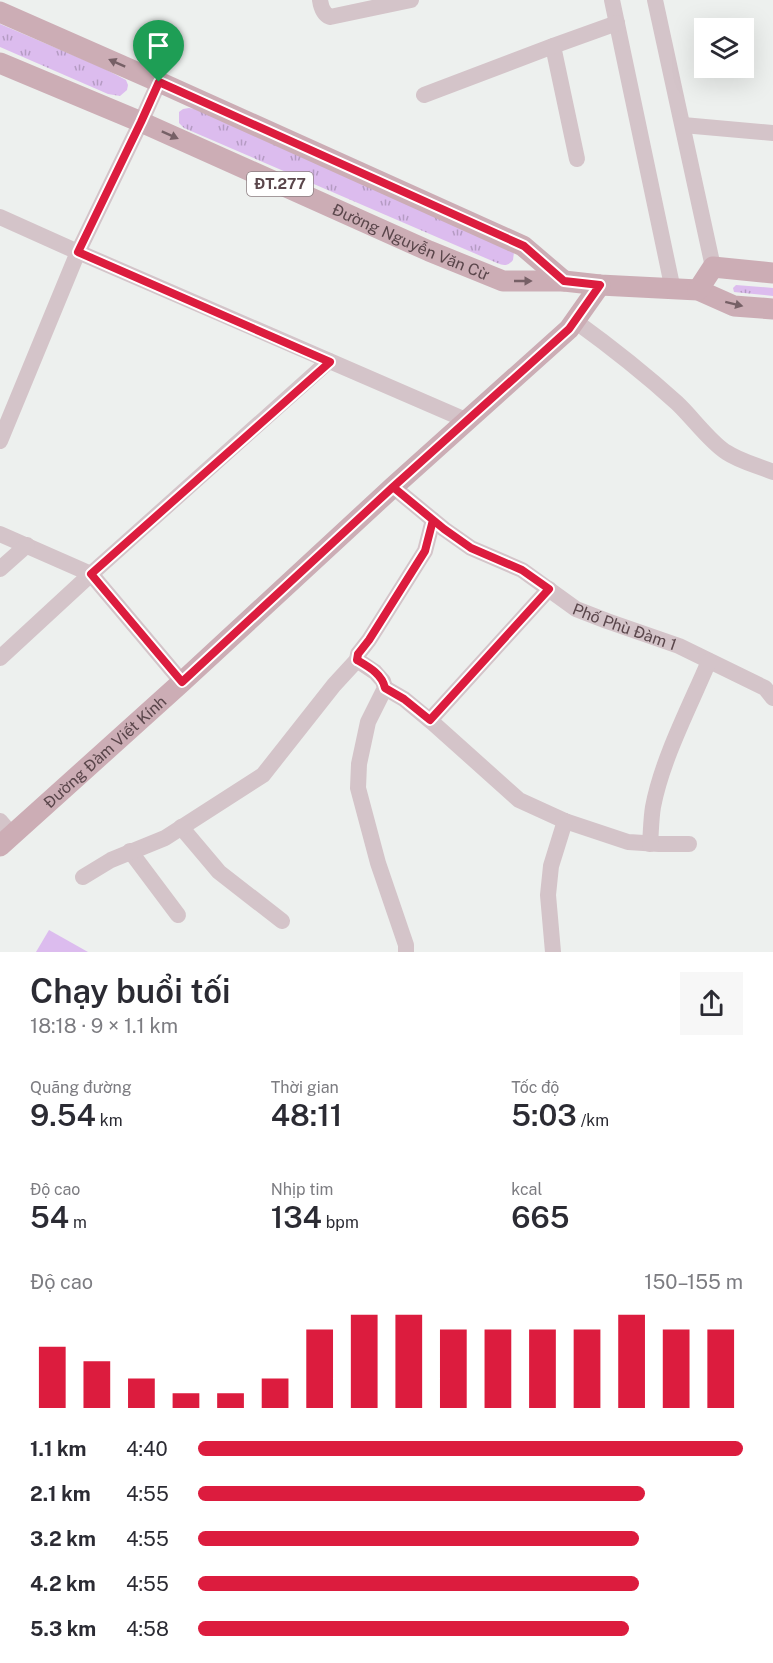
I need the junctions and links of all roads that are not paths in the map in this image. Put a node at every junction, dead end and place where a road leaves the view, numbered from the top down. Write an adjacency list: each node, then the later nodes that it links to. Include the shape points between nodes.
1 (320, 0): 2 (street, via 323,11 330,16)
2 (411, 0)
3 (612, 0): 6 (street)
4 (655, 0): 12 (street)
5 (0, 12): 9 (main road, ĐT.277, one-way to 5)
6 (617, 23): 7 (street); 21 (street)
7 (553, 46): 10 (street); 14 (street)
8 (0, 63): 11 (main road, Đường Nguyễn Văn Cừ / ĐT.277)
9 (159, 82): 11 (street); 19 (main road, ĐT.277, via 524,246)
10 (424, 95)
11 (141, 122): 16 (street); 19 (main road, Đường Nguyễn Văn Cừ / ĐT.277, one-way to 19, via 503,281)
12 (683, 125): 13 (street); 17 (street)
13 (773, 134)
14 (577, 159)
15 (0, 216): 16 (street)
16 (78, 252): 25 (street); 27 (street)
17 (713, 267): 18 (main road); 22 (main road)
18 (773, 273)
19 (564, 281): 20 (main road, Đường Nguyễn Văn Cừ / ĐT.277)
20 (600, 285): 21 (main road, Đường Nguyễn Văn Cừ / ĐT.277); 24 (main road, Đường Đàm Viết Kính)
21 (673, 290): 22 (main road, Đường Nguyễn Văn Cừ / ĐT.277)
22 (698, 290): 23 (main road, Đường Nguyễn Văn Cừ / ĐT.277, one-way to 23, via 734,306)
23 (773, 309)
24 (575, 321): 26 (main road, Đường Đàm Viết Kính); 28 (street, via 631,362 723,451)
25 (330, 362): 26 (street); 34 (street)
26 (468, 421): 29 (main road, Đường Đàm Viết Kính)
27 (0, 441)
28 (773, 472)
29 (393, 487): 30 (street, Phố Phù Đàm 1); 39 (main road, Đường Đàm Viết Kính)
30 (433, 520): 35 (street, Phố Phù Đàm 1, via 471,548 522,570); 37 (street, via 425,551)
31 (0, 534): 32 (street)
32 (27, 545): 33 (street); 34 (street)
33 (0, 569)
34 (91, 574): 36 (street); 39 (street)
35 (549, 589): 38 (street, Phố Phù Đàm 1, via 576,609 679,646); 42 (street)
36 (0, 658)
37 (357, 660): 40 (street, via 375,672); 44 (street, via 263,775)
38 (709, 661): 41 (street, Phố Phù Đàm 1, via 765,688); 46 (street, via 658,786)
39 (182, 682): 45 (main road, Đường Đàm Viết Kính)
40 (385, 688): 42 (street); 52 (street, via 368,722 358,788)
41 (773, 698)
42 (430, 720): 43 (street, via 519,800)
43 (565, 821): 46 (street, via 628,842); 53 (street, via 550,866 548,895)
44 (181, 827): 48 (street, via 165,838); 51 (street, via 219,872)
45 (4, 834)
46 (650, 844): 47 (street)
47 (689, 844)
48 (129, 851): 49 (street); 50 (street)
49 (82, 876)
50 (178, 915)
51 (282, 921)
52 (406, 952)
53 (553, 952)

